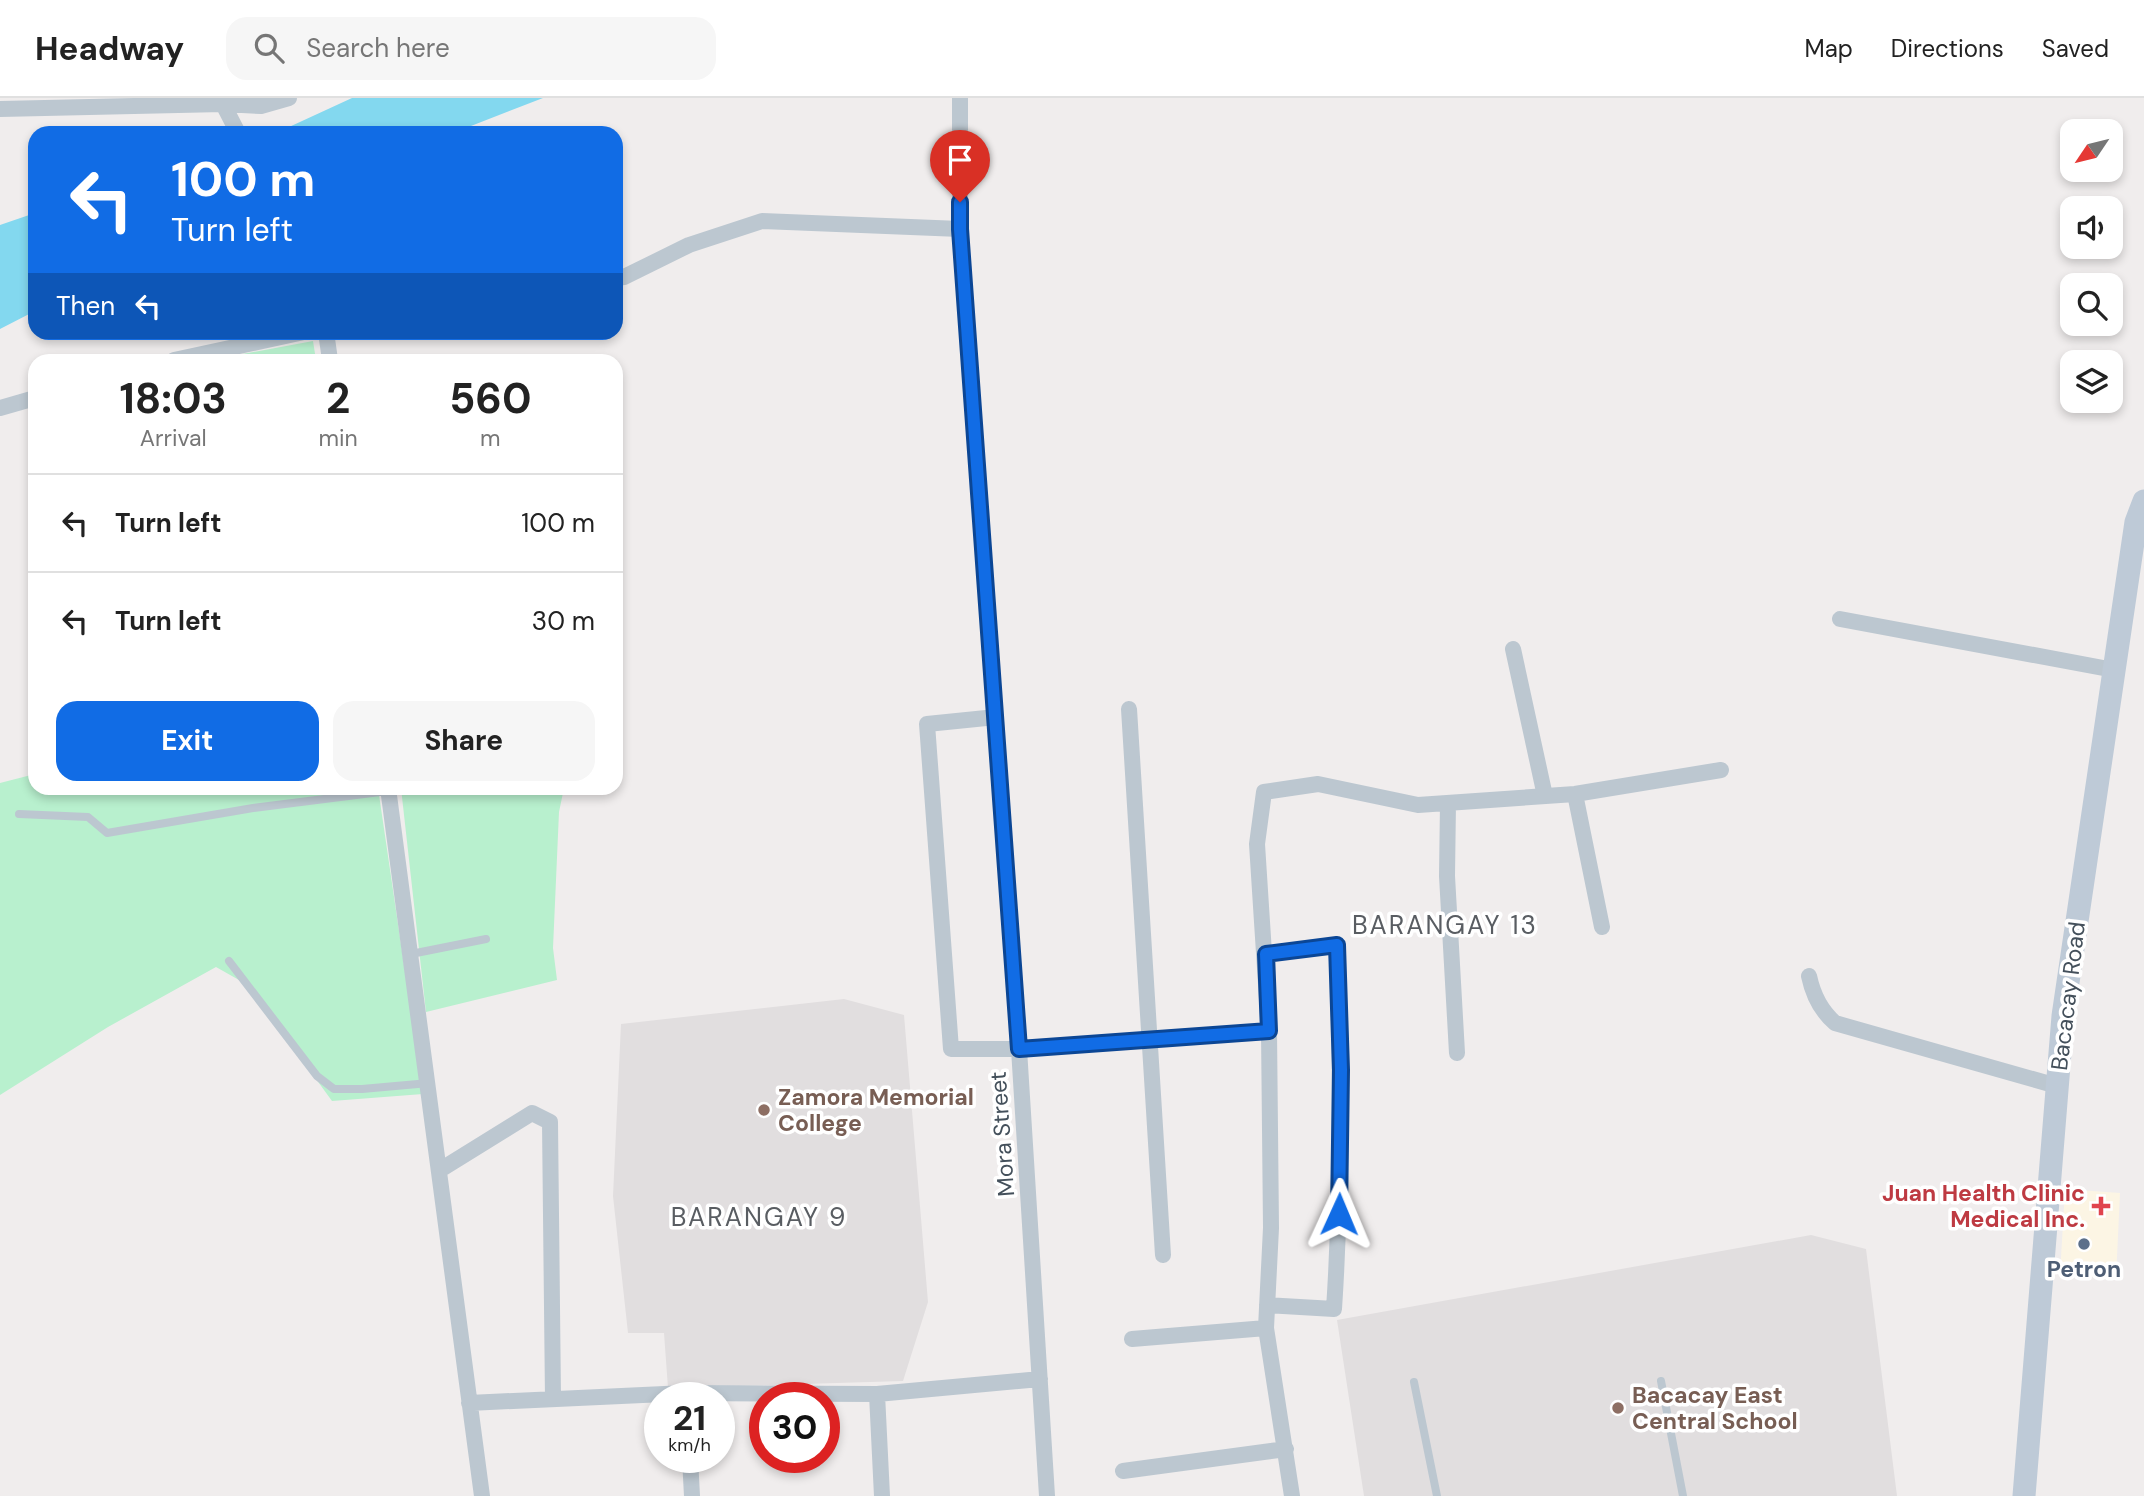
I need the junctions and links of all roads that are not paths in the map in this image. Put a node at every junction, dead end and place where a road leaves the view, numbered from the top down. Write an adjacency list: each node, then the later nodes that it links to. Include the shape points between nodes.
1 (289, 98): 3 (street, via 261,106)
2 (960, 98): 6 (street, Mora Street)
3 (223, 104): 4 (street); 5 (street)
4 (0, 109)
5 (234, 126)
6 (960, 229): 7 (street, via 762,221 690,245); 17 (street, Mora Street)
7 (623, 277)
8 (267, 340): 9 (street)
9 (202, 354)
10 (28, 400): 11 (street)
11 (0, 408)
12 (2144, 501): 15 (main road, Bacacay Road, via 2136,522)
13 (1840, 619): 15 (street)
14 (1513, 649): 22 (street)
15 (2114, 670): 36 (main road, Bacacay Road, via 2063,1016)
16 (1129, 709): 32 (street)
17 (996, 717): 33 (street, Mora Street); 33 (street, via 927,724 951,1049)
18 (1721, 770): 19 (street)
19 (1575, 794): 22 (street); 25 (street)
20 (345, 795): 24 (lane, via 107,833 88,817)
21 (389, 795): 27 (street)
22 (1545, 796): 23 (street)
23 (1448, 803): 28 (street, via 1418,805 1318,784 1264,792 1257,844); 34 (street, via 1447,876)
24 (19, 814)
25 (1602, 927)
26 (486, 939): 27 (lane)
27 (411, 954): 35 (street)
28 (1266, 954): 31 (street); 39 (street, via 1337,945 1341,1070 1334,1309)
29 (229, 961): 35 (lane, via 317,1076 334,1089)
30 (1809, 976): 36 (street, via 1812,992 1835,1023)
31 (1269, 1031): 32 (street); 39 (street)
32 (1149, 1041): 33 (street); 38 (street)
33 (1019, 1049): 42 (street, Mora Street)
34 (1457, 1053)
35 (429, 1083): 37 (street)
36 (2057, 1086): 60 (main road, Bacacay Road)
37 (440, 1170): 48 (street, via 532,1113 550,1122); 49 (street)
38 (1163, 1255)
39 (1267, 1305): 40 (street)
40 (1266, 1328): 41 (street); 50 (street)
41 (1132, 1339)
42 (1040, 1379): 45 (street); 56 (street, Mora Street)
43 (1661, 1381): 59 (lane)
44 (1414, 1382): 58 (lane)
45 (877, 1394): 46 (street); 55 (street)
46 (735, 1395)
47 (644, 1397): 48 (street)
48 (553, 1399): 49 (street)
49 (469, 1403): 53 (street)
50 (1286, 1449): 51 (street); 57 (street)
51 (1123, 1471)
52 (691, 1473): 54 (street)
53 (482, 1496)
54 (692, 1496)
55 (882, 1496)
56 (1047, 1496)
57 (1292, 1496)
58 (1437, 1496)
59 (1683, 1496)
60 (2024, 1496)

